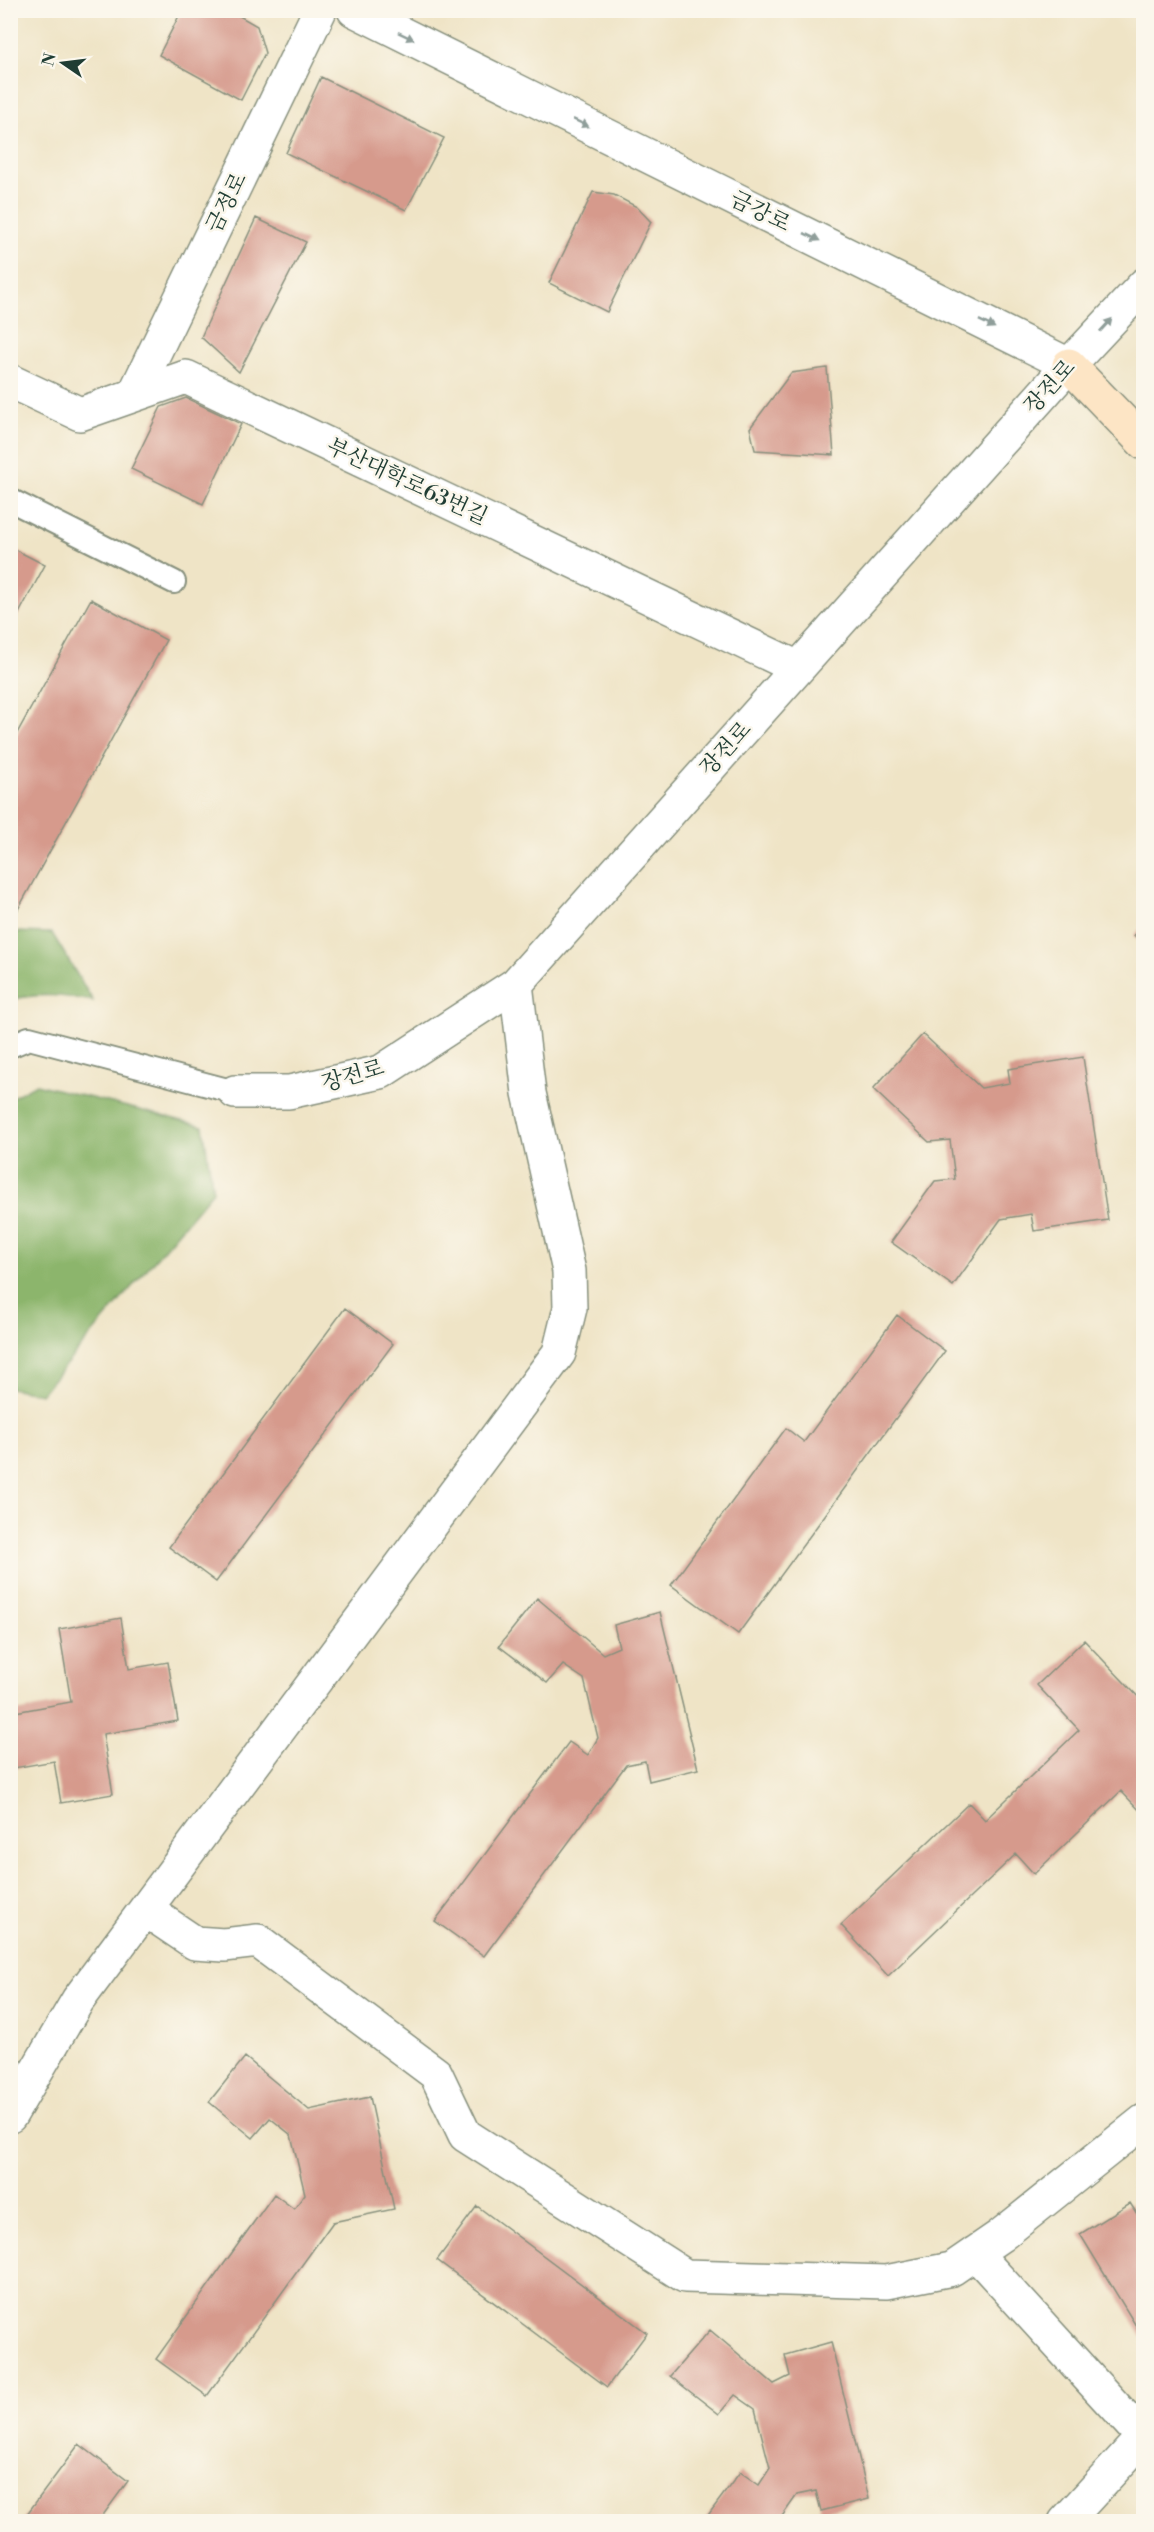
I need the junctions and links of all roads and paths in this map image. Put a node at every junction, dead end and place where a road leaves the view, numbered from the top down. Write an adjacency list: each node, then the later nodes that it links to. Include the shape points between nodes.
1 (320, 10): 6 (street, 금정로)
2 (354, 10): 4 (street, 금강로, one-way to 4)
3 (1143, 285): 4 (street, 장전로, one-way to 3)
4 (1069, 365): 7 (main road, 금강로); 10 (street, 장전로)
5 (10, 381): 6 (street, 부산대학로63번길, via 80,414)
6 (134, 395): 10 (street, 부산대학로63번길, via 186,377)
7 (1143, 443)
8 (10, 500): 9 (lane)
9 (174, 582)
10 (798, 668): 11 (street, 장전로)
11 (516, 984): 13 (street, 장전로, via 381,1072 289,1092); 14 (street, via 529,1093 569,1271 570,1308 559,1353)
12 (10, 1046): 13 (lane, via 29,1038)
13 (235, 1092)
14 (146, 1910): 15 (street, via 78,2001); 17 (street, via 195,1943 258,1941 436,2074 465,2135 685,2276 886,2282 952,2269)
15 (10, 2116)
16 (1143, 2121): 17 (street)
17 (975, 2253): 18 (street)
18 (1143, 2436): 19 (street)
19 (1065, 2522)

